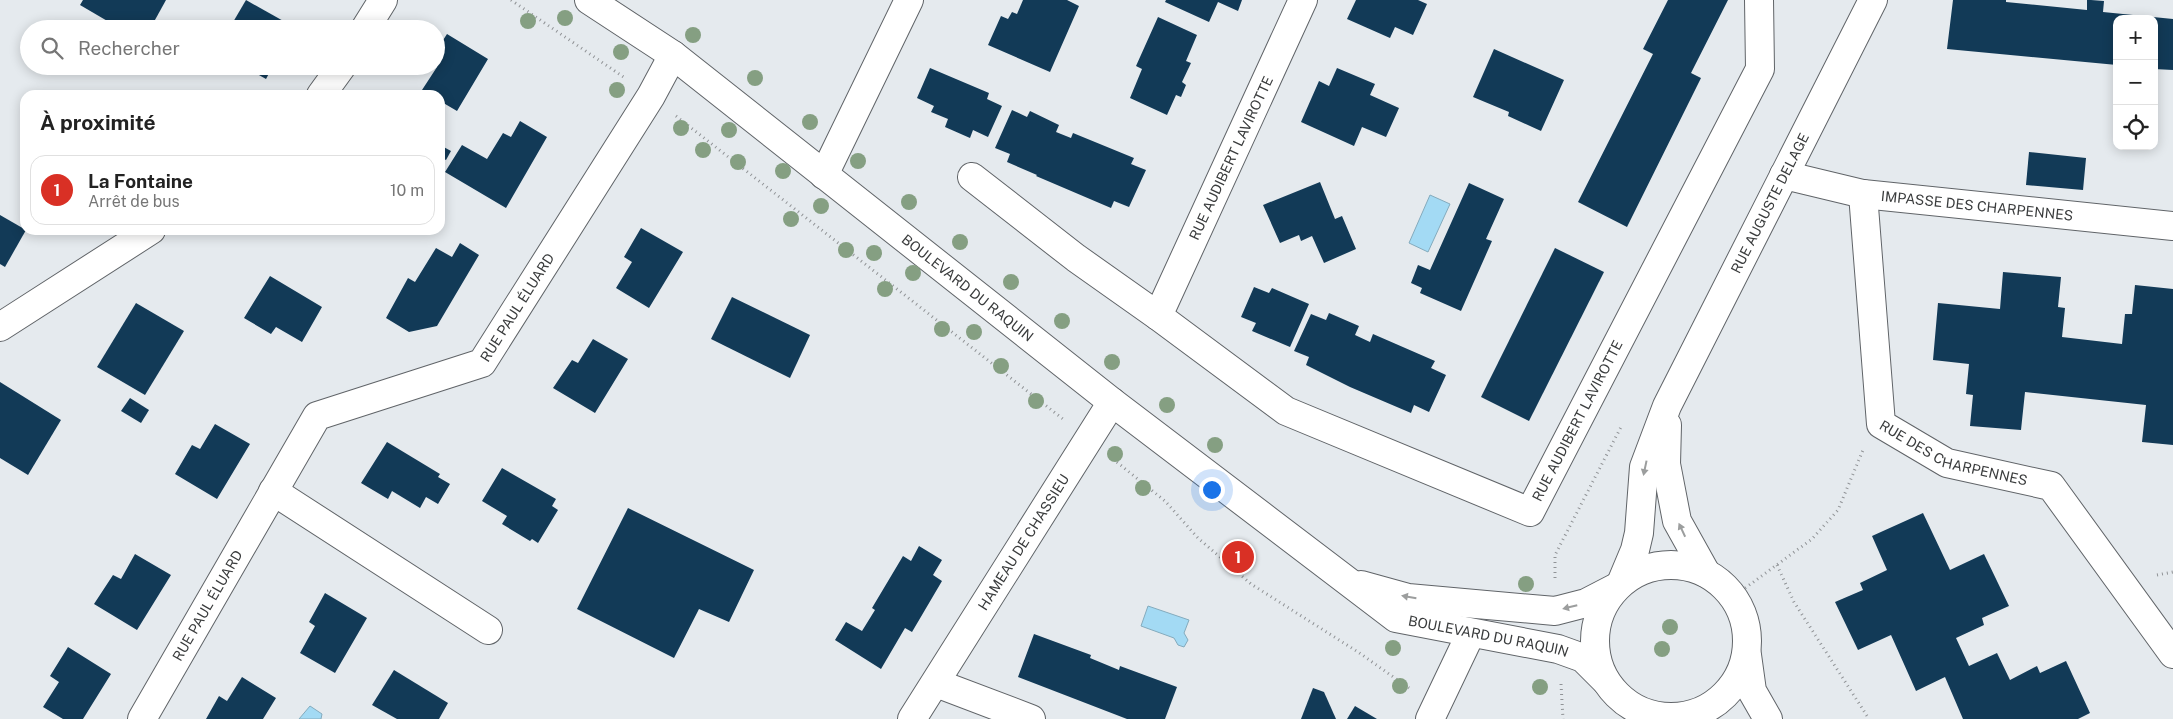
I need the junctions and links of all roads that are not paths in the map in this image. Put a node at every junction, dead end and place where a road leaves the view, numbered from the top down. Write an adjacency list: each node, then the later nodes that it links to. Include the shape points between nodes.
1 (383, 0): 7 (street)
2 (589, 0): 8 (street, BOULEVARD DU RAQUIN)
3 (909, 0): 11 (street)
4 (1303, 0): 17 (street, RUE AUDIBERT LAVIROTTE)
5 (1760, 0): 17 (street, RUE AUDIBERT LAVIROTTE, via 1760,69 1530,512 1286,411)
6 (1865, 3): 12 (street, RUE AUGUSTE DELAGE)
7 (371, 20)
8 (673, 55): 11 (street, BOULEVARD DU RAQUIN); 21 (street, RUE PAUL ÉLUARD, via 651,96 482,363 316,416)
9 (335, 75): 10 (street)
10 (325, 90)
11 (824, 175): 19 (street, BOULEVARD DU RAQUIN)
12 (1784, 175): 14 (street, IMPASSE DES CHARPENNES); 20 (street, RUE AUGUSTE DELAGE)
13 (972, 177): 17 (street, RUE AUDIBERT LAVIROTTE, via 1076,258)
14 (1864, 194): 15 (street, IMPASSE DES CHARPENNES); 28 (street, RUE DES CHARPENNES, via 1881,424 1946,463 2051,486)
15 (2173, 226)
16 (143, 235): 18 (street)
17 (1158, 316)
18 (0, 327)
19 (1112, 402): 23 (street, BOULEVARD DU RAQUIN); 30 (street, HAMEAU DE CHASSIEU)
20 (1667, 406): 22 (street, RUE AUGUSTE DELAGE, one-way to 20, via 1678,521 1666,464); 24 (street, RUE AUGUSTE DELAGE, one-way to 24, via 1644,466 1635,550)
21 (273, 491): 25 (street); 33 (street, RUE PAUL ÉLUARD)
22 (1706, 573): 24 (street, via 1685,565 1663,564 1641,570); 27 (street, via 1721,583 1742,614 1747,633)
23 (1345, 580): 24 (street, BOULEVARD DU RAQUIN, one-way to 23, via 1586,603 1555,611 1408,598); 26 (street, BOULEVARD DU RAQUIN, via 1396,618)
24 (1618, 584): 29 (street, via 1601,608 1594,632 1595,657)
25 (488, 630)
26 (1471, 633): 29 (street, BOULEVARD DU RAQUIN, via 1558,649 1583,658); 31 (street)
27 (1747, 653): 32 (street, via 1739,676 1725,696 1705,710); 36 (street, via 1752,691)
28 (2173, 654)
29 (1604, 680): 32 (street, via 1618,698 1638,711 1660,717)
30 (936, 683): 34 (street, HAMEAU DE CHASSIEU); 35 (street)
31 (1433, 713)
32 (1684, 718)
33 (142, 719)
34 (912, 719)
35 (1031, 719)
36 (1768, 719)

